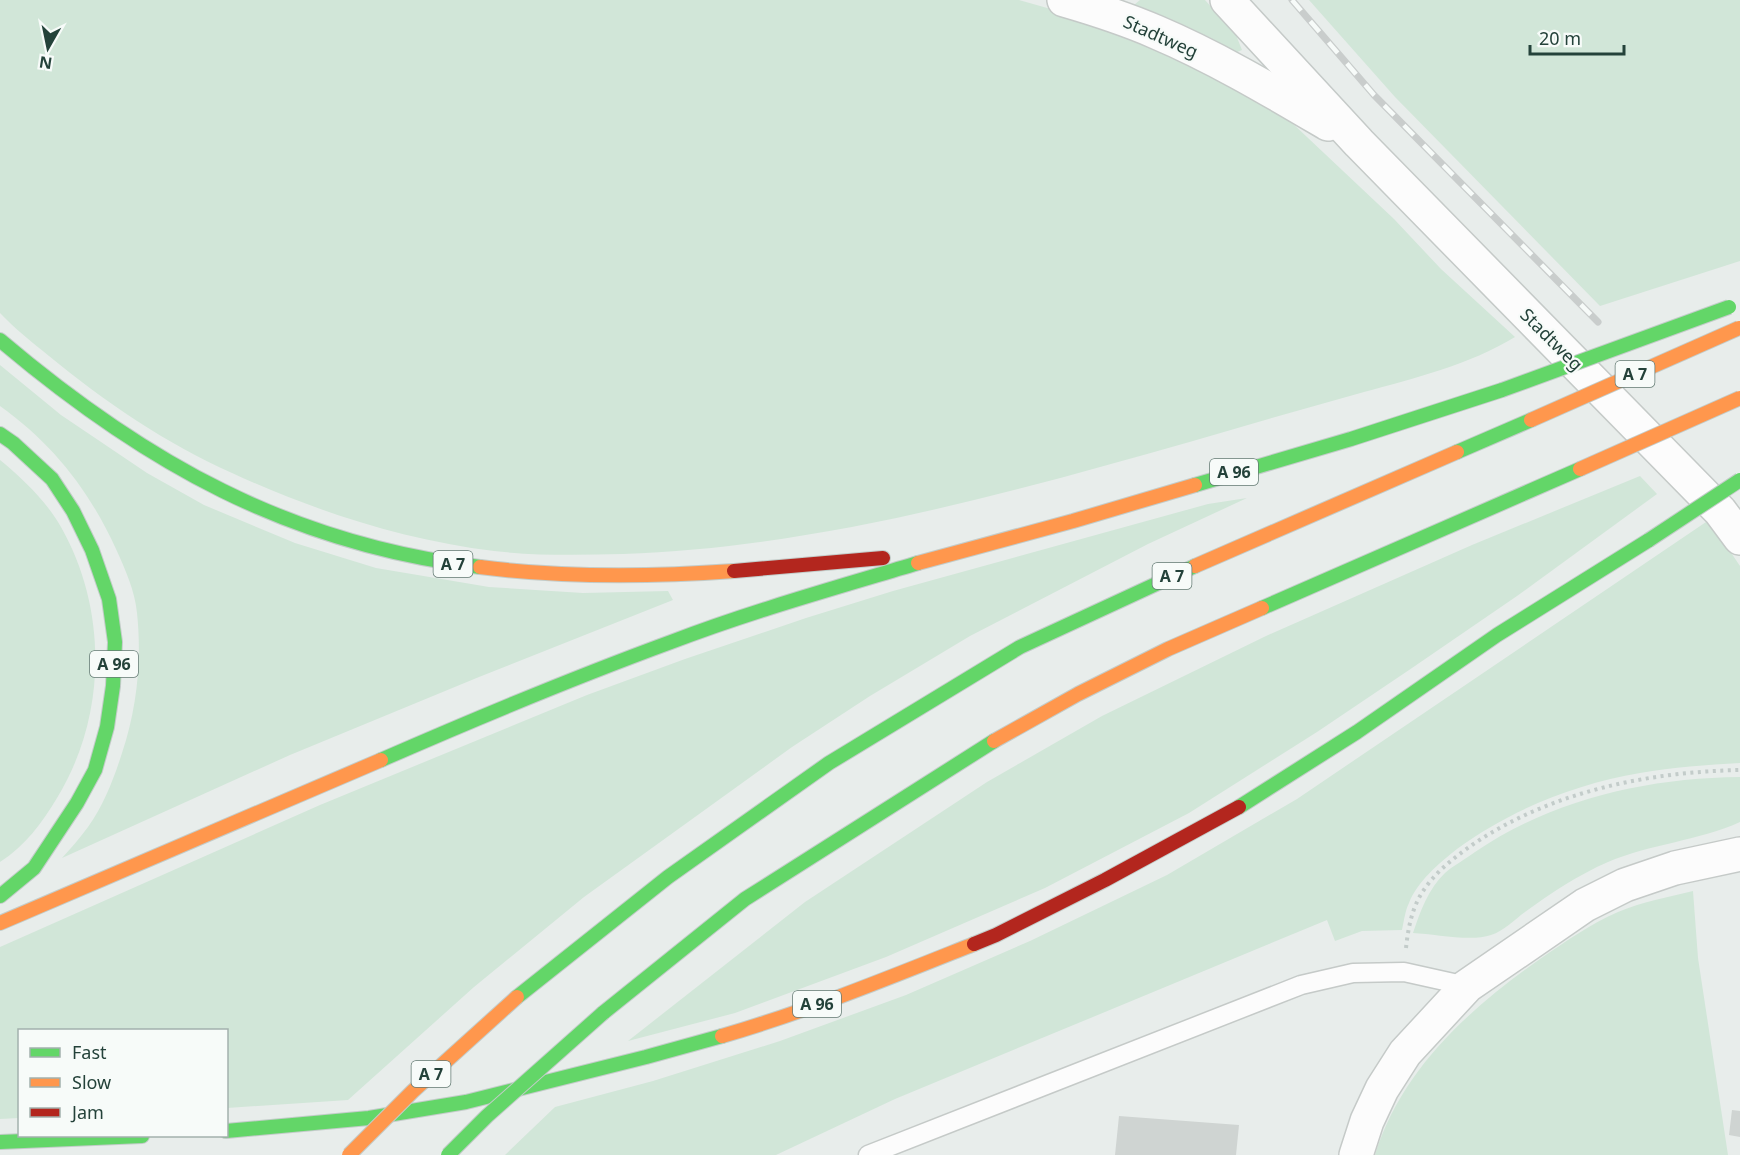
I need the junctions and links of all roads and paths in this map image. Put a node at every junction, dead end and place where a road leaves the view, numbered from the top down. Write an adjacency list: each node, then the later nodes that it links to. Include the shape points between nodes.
1 (1227, 0): 3 (street, Stadtweg)
2 (1086, 2): 3 (street, Stadtweg, via 1202,54)
3 (1359, 142): 10 (street, Stadtweg, via 1720,510)
4 (1734, 305): 11 (highway, A 96, bridge, via 1502,390 1351,439)
5 (1740, 328): 21 (highway, A 7, bridge, via 1225,552 1020,647 829,763 668,877 517,997 413,1091)
6 (0, 340): 11 (highway, A 7, via 82,406 139,444 236,499 320,532 386,552 454,565 551,575 625,576 756,570)
7 (1740, 398): 22 (highway, bridge, via 1168,649 975,752 745,899 603,1013)
8 (0, 434): 14 (highway, A 96, via 52,479 73,511 109,599 115,642 107,727 95,770 34,868)
9 (1740, 480): 18 (highway, A 96, bridge, via 1497,635 1232,812 996,935 791,1014 646,1057 466,1102 369,1118)
10 (1740, 538)
11 (965, 549): 15 (highway, A 96, via 784,603 512,703)
12 (1740, 770): 16 (path, via 1626,782 1539,809 1491,833 1447,864 1419,897 1408,932)
13 (1740, 854): 17 (street, via 1675,868 1625,885 1585,905)
14 (0, 896)
15 (0, 923)
16 (1404, 972): 17 (lane); 23 (lane, via 1353,973 1301,985)
17 (1467, 986): 24 (street, via 1406,1053 1382,1089)
18 (228, 1131)
19 (118, 1137): 20 (highway)
20 (0, 1142)
21 (350, 1155)
22 (448, 1155)
23 (868, 1155)
24 (1356, 1155)

